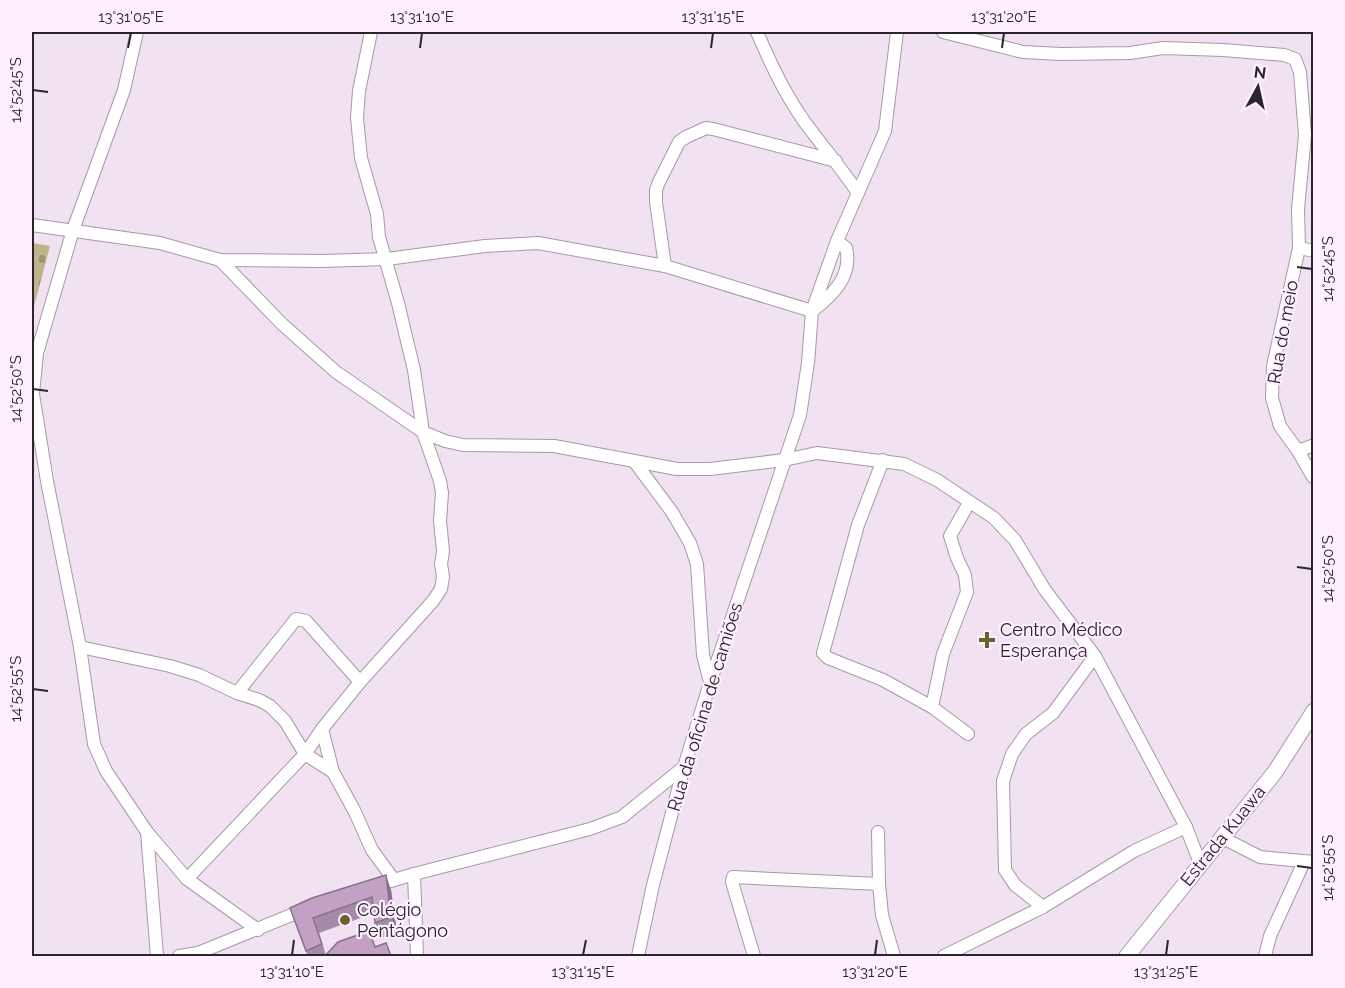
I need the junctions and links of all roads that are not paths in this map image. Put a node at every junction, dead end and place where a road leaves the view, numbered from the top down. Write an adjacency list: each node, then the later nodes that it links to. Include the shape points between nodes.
1 (137, 32): 9 (street, via 124,90)
2 (371, 32): 13 (street, via 357,118 361,158)
3 (757, 32): 6 (street, via 772,68 812,132)
4 (897, 32): 7 (street, via 885,131)
5 (943, 32): 11 (street, Rua do meio, via 1023,52 1130,53 1163,48 1284,55 1295,59 1300,72 1305,135 1298,209)
6 (836, 161): 7 (street); 15 (street, via 713,129 686,137 679,142 656,190)
7 (858, 193): 10 (street)
8 (32, 225): 9 (street)
9 (73, 230): 14 (street, via 160,243); 25 (street, via 37,353 33,394)
10 (837, 241): 16 (street); 16 (street, via 846,248 846,269 839,286)
11 (1299, 248): 12 (street); 19 (street, Rua do meio, via 1273,366 1272,398 1280,426)
12 (1314, 250)
13 (387, 259): 14 (street); 15 (street, via 538,243); 17 (street, via 414,370)
14 (220, 260): 17 (street, via 336,372)
15 (665, 266): 16 (street)
16 (813, 311): 20 (street, Rua da oficina de camiões, via 800,415)
17 (423, 432): 22 (street, via 463,445 554,446); 27 (street, via 442,493 441,588 434,602)
18 (1314, 445): 19 (street)
19 (1298, 451): 23 (street, Rua do meio)
20 (784, 460): 21 (street, via 817,453); 22 (street, via 710,469 677,469); 28 (street, Rua da oficina de camiões)
21 (883, 460): 24 (street, via 904,464 937,480); 30 (street, via 858,525 823,653)
22 (634, 461): 28 (street, via 690,543 697,564 703,655)
23 (1313, 477)
24 (969, 503): 26 (street, via 994,518 1015,540 1045,590); 30 (street, via 950,536 965,575 967,592 943,654)
25 (80, 647): 29 (street, via 170,666); 38 (street, via 94,744 106,771)
26 (1095, 656): 37 (street); 49 (street, via 1053,713 1026,734 1012,754 1003,781 1005,870 1015,885)
27 (360, 682): 29 (street, via 306,621 296,619); 32 (street)
28 (710, 683): 35 (street, Rua da oficina de camiões)
29 (237, 693): 34 (street, via 270,706 285,721)
30 (932, 707): 33 (street)
31 (1314, 711): 40 (street, Estrada Kuawa, via 1275,772)
32 (322, 729): 34 (street); 36 (street)
33 (968, 734)
34 (305, 754): 36 (street); 44 (street)
35 (684, 767): 43 (street, via 611,821); 54 (street, Rua da oficina de camiões)
36 (333, 772): 45 (street, via 372,850)
37 (1186, 827): 42 (street); 49 (street, via 1134,851)
38 (147, 832): 44 (street); 51 (street)
39 (878, 832): 46 (street)
40 (1222, 838): 41 (street, via 1260,856); 42 (street, Estrada Kuawa)
41 (1309, 862): 59 (street, via 1270,936)
42 (1200, 863): 58 (street, Estrada Kuawa)
43 (414, 874): 45 (street); 53 (street)
44 (187, 879): 50 (street)
45 (394, 880): 47 (street)
46 (879, 884): 55 (street, via 733,877); 56 (street, via 882,915)
47 (360, 891)
48 (315, 905): 50 (street)
49 (1043, 907): 57 (street)
50 (258, 930): 52 (street)
51 (157, 957)
52 (178, 957)
53 (417, 957)
54 (639, 957)
55 (754, 957)
56 (894, 957)
57 (944, 957)
58 (1127, 957)
59 (1265, 957)

